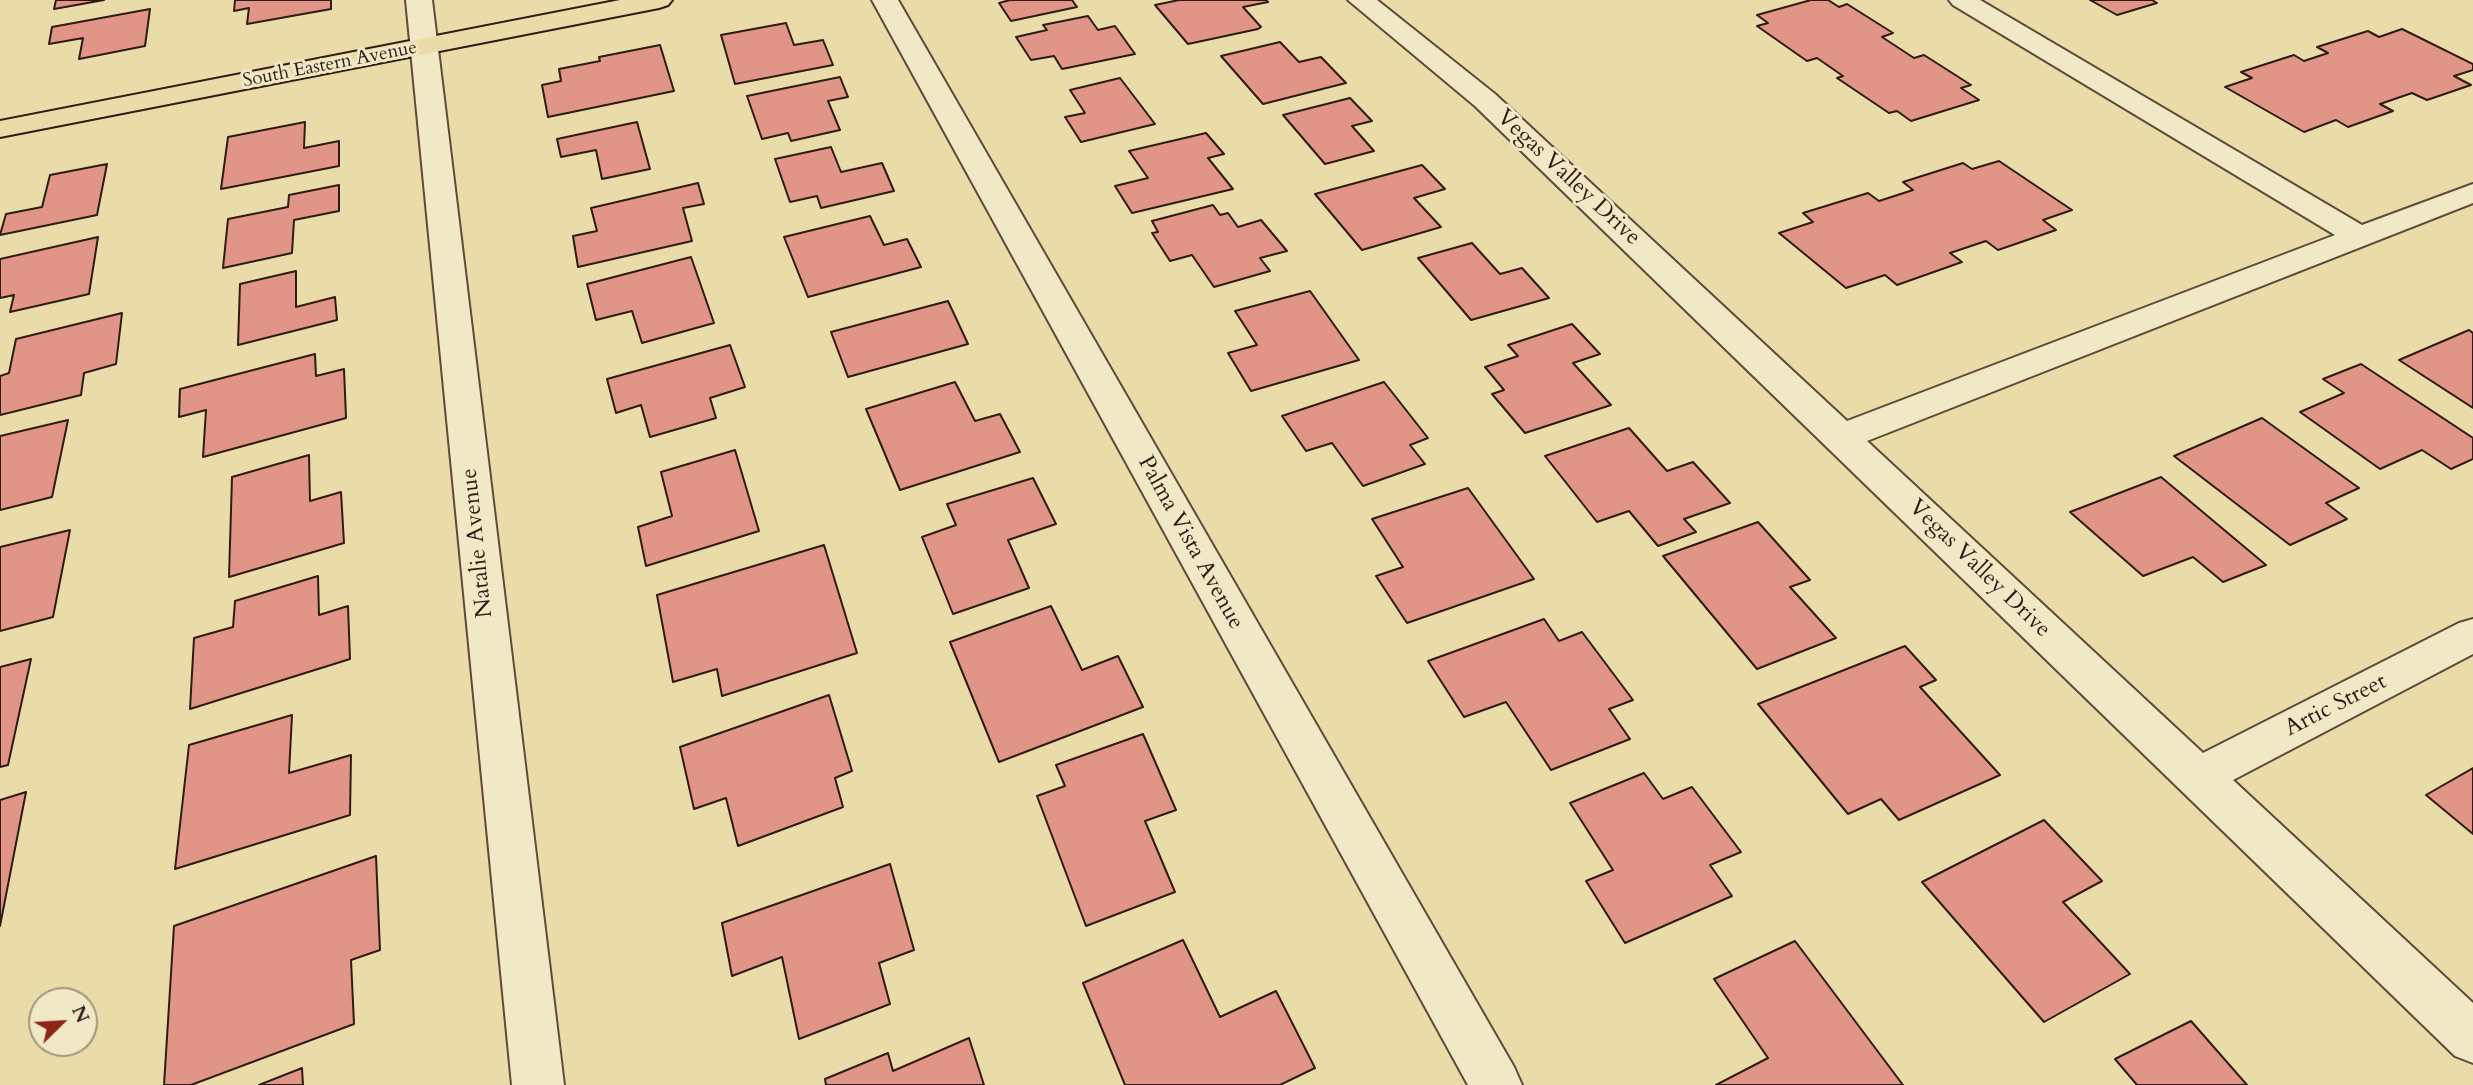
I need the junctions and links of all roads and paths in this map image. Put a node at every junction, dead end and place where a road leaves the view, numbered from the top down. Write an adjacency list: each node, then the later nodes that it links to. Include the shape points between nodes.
1 (419, 0): 7 (street, Natalie Avenue)
2 (659, 0): 7 (main road, South Eastern Avenue)
3 (885, 0): 17 (street, Palma Vista Avenue)
4 (1361, 0): 8 (street, Vegas Valley Drive)
5 (1402, 0): 8 (street, Vegas Valley Drive)
6 (1962, 0): 11 (street)
7 (424, 46): 9 (main road, South Eastern Avenue); 16 (street, Natalie Avenue)
8 (1485, 100): 12 (street, Vegas Valley Drive)
9 (0, 129)
10 (2473, 193): 11 (street)
11 (2360, 237): 12 (street)
12 (1841, 438): 14 (street, Vegas Valley Drive)
13 (2473, 635): 14 (street, Artic Street)
14 (2198, 777): 15 (street, Vegas Valley Drive)
15 (2473, 1038)
16 (538, 1085)
17 (1496, 1085)

